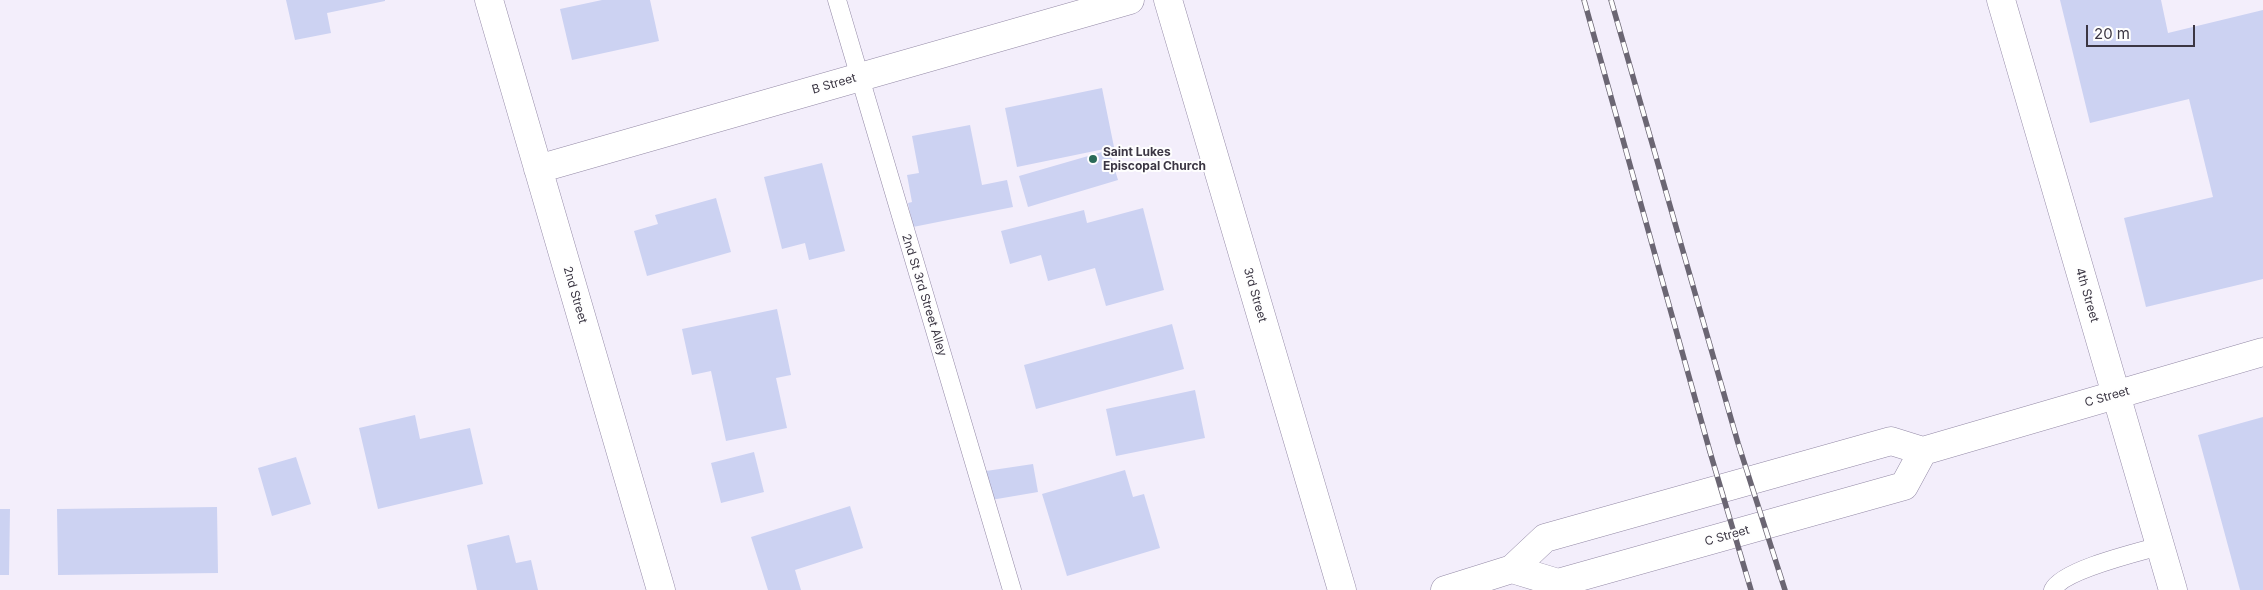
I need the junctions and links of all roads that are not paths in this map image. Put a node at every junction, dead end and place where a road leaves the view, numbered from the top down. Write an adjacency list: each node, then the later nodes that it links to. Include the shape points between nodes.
1 (489, 0): 7 (street, 2nd Street)
2 (837, 0): 6 (lane, 2nd St 3rd Street Alley)
3 (1130, 0): 6 (street, B Street)
4 (1168, 0): 15 (street, 3rd Street)
5 (2001, 0): 9 (street, 4th Street)
6 (860, 77): 7 (street, B Street); 14 (lane, 2nd St 3rd Street Alley)
7 (538, 169): 13 (street, 2nd Street)
8 (2263, 352): 9 (street, C Street)
9 (2116, 395): 10 (street, C Street); 11 (street, 4th Street)
10 (1923, 451): 12 (street, via 1891,441 1545,538); 12 (street, C Street, via 1904,486 1558,583)
11 (2160, 546): 17 (lane, via 2112,558 2078,572); 18 (street, 4th Street)
12 (1512, 569): 16 (street)
13 (661, 590)
14 (1012, 590)
15 (1342, 590)
16 (1445, 590)
17 (2053, 590)
18 (2173, 590)

